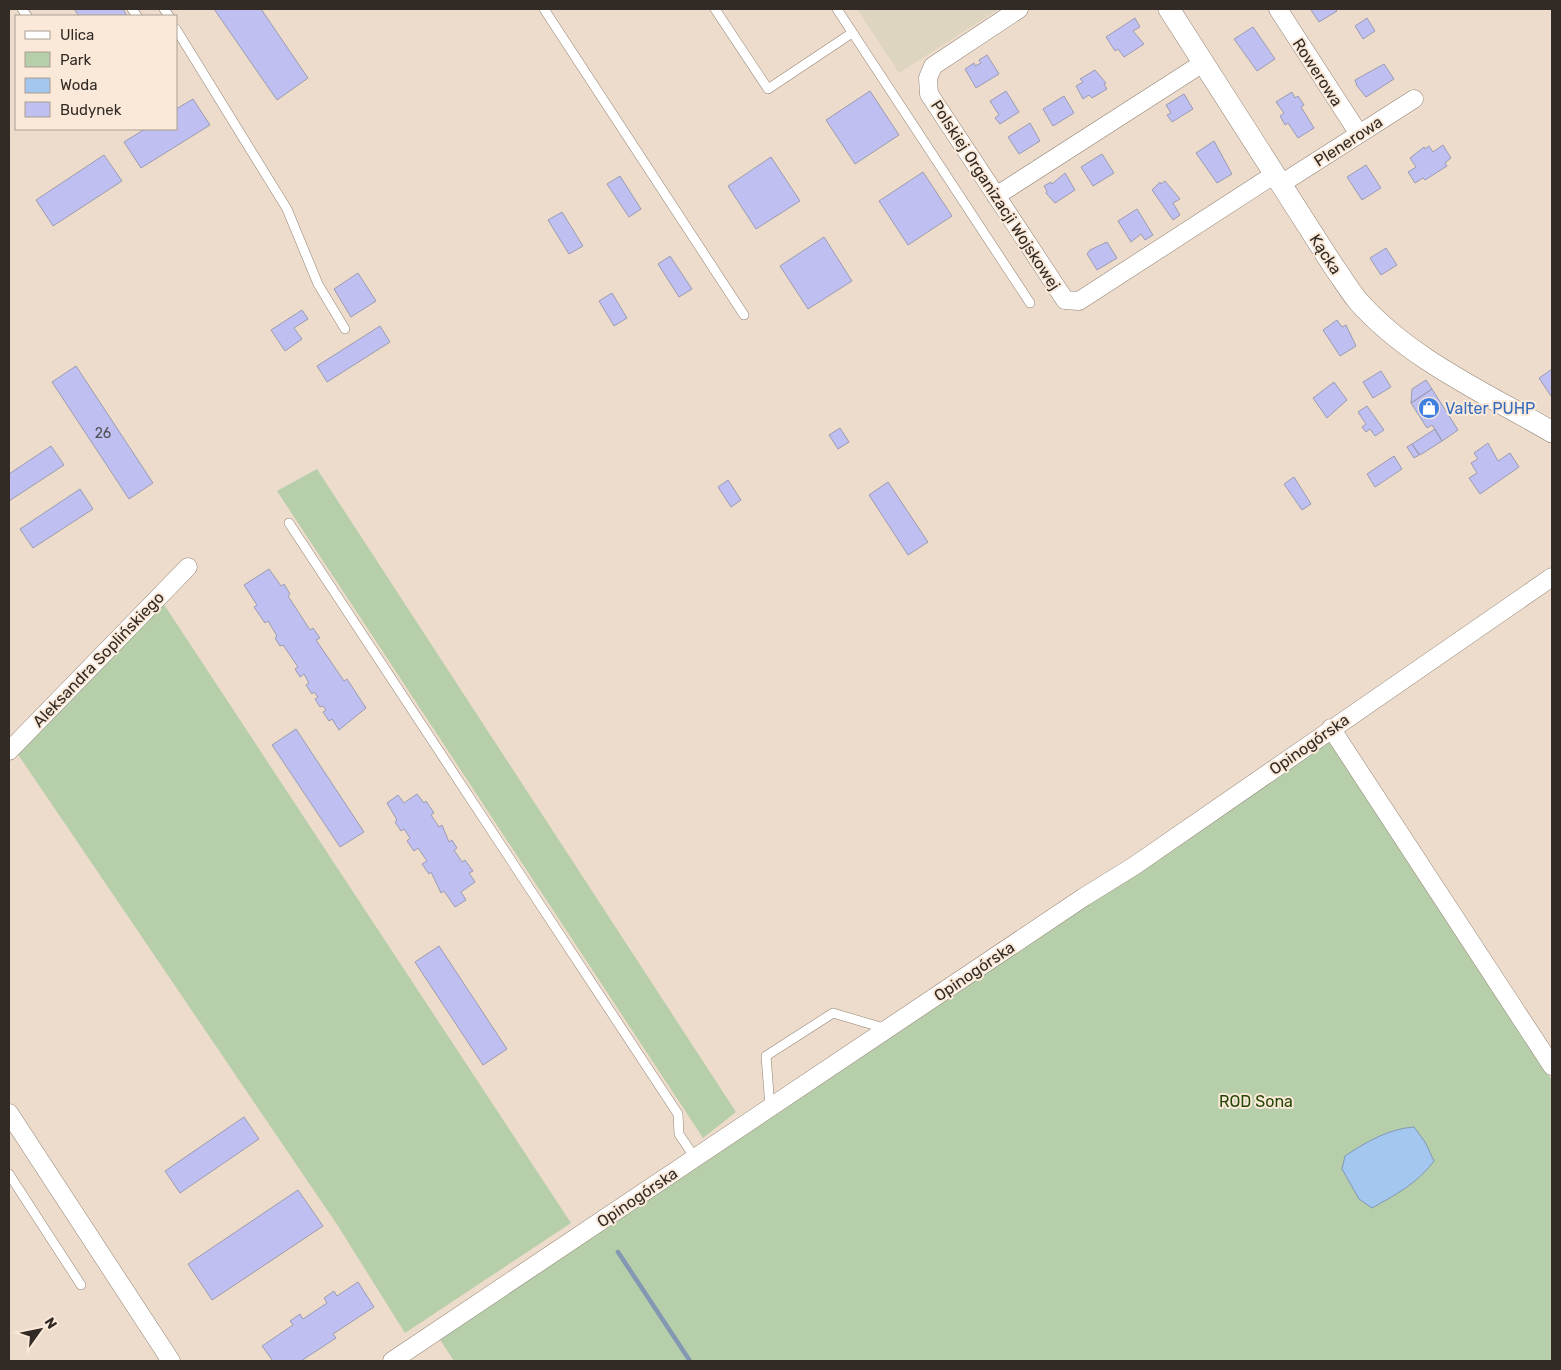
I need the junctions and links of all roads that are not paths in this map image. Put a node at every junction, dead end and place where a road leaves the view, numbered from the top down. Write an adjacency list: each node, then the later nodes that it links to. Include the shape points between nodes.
1 (544, 9): 15 (lane)
2 (715, 9): 8 (lane, via 768,88)
3 (836, 9): 8 (lane)
4 (1019, 9): 13 (street, Polskiej Organizacji Wojskowej, via 933,66 928,78 929,94)
5 (1169, 9): 9 (street, Kącka)
6 (1278, 9): 11 (street, Rowerowa)
7 (178, 31): 16 (lane, via 288,209 318,284)
8 (852, 33): 14 (lane)
9 (1203, 63): 12 (street, Kącka); 13 (street)
10 (1414, 99): 11 (street, Plenerowa)
11 (1358, 134): 12 (street, Plenerowa)
12 (1278, 179): 13 (street, Polskiej Organizacji Wojskowej, via 1079,301 1065,300); 17 (street, Kącka, via 1358,301 1391,332 1426,359)
13 (996, 196)
14 (1030, 303)
15 (744, 315)
16 (345, 329)
17 (1552, 432)
18 (290, 523): 27 (lane, via 678,1114 679,1134)
19 (188, 567): 22 (street, Aleksandra Soplińskiego)
20 (1552, 577): 21 (street, Opinogórska)
21 (1331, 728): 23 (street, Opinogórska, via 1134,866); 24 (street)
22 (9, 750)
23 (888, 1029): 25 (street, Opinogórska); 25 (lane, via 833,1013 766,1056)
24 (1552, 1066)
25 (770, 1109): 27 (street, Opinogórska)
26 (9, 1113): 30 (street)
27 (695, 1158): 31 (street, Opinogórska)
28 (9, 1174): 29 (lane)
29 (81, 1285)
30 (171, 1361)
31 (392, 1361)

